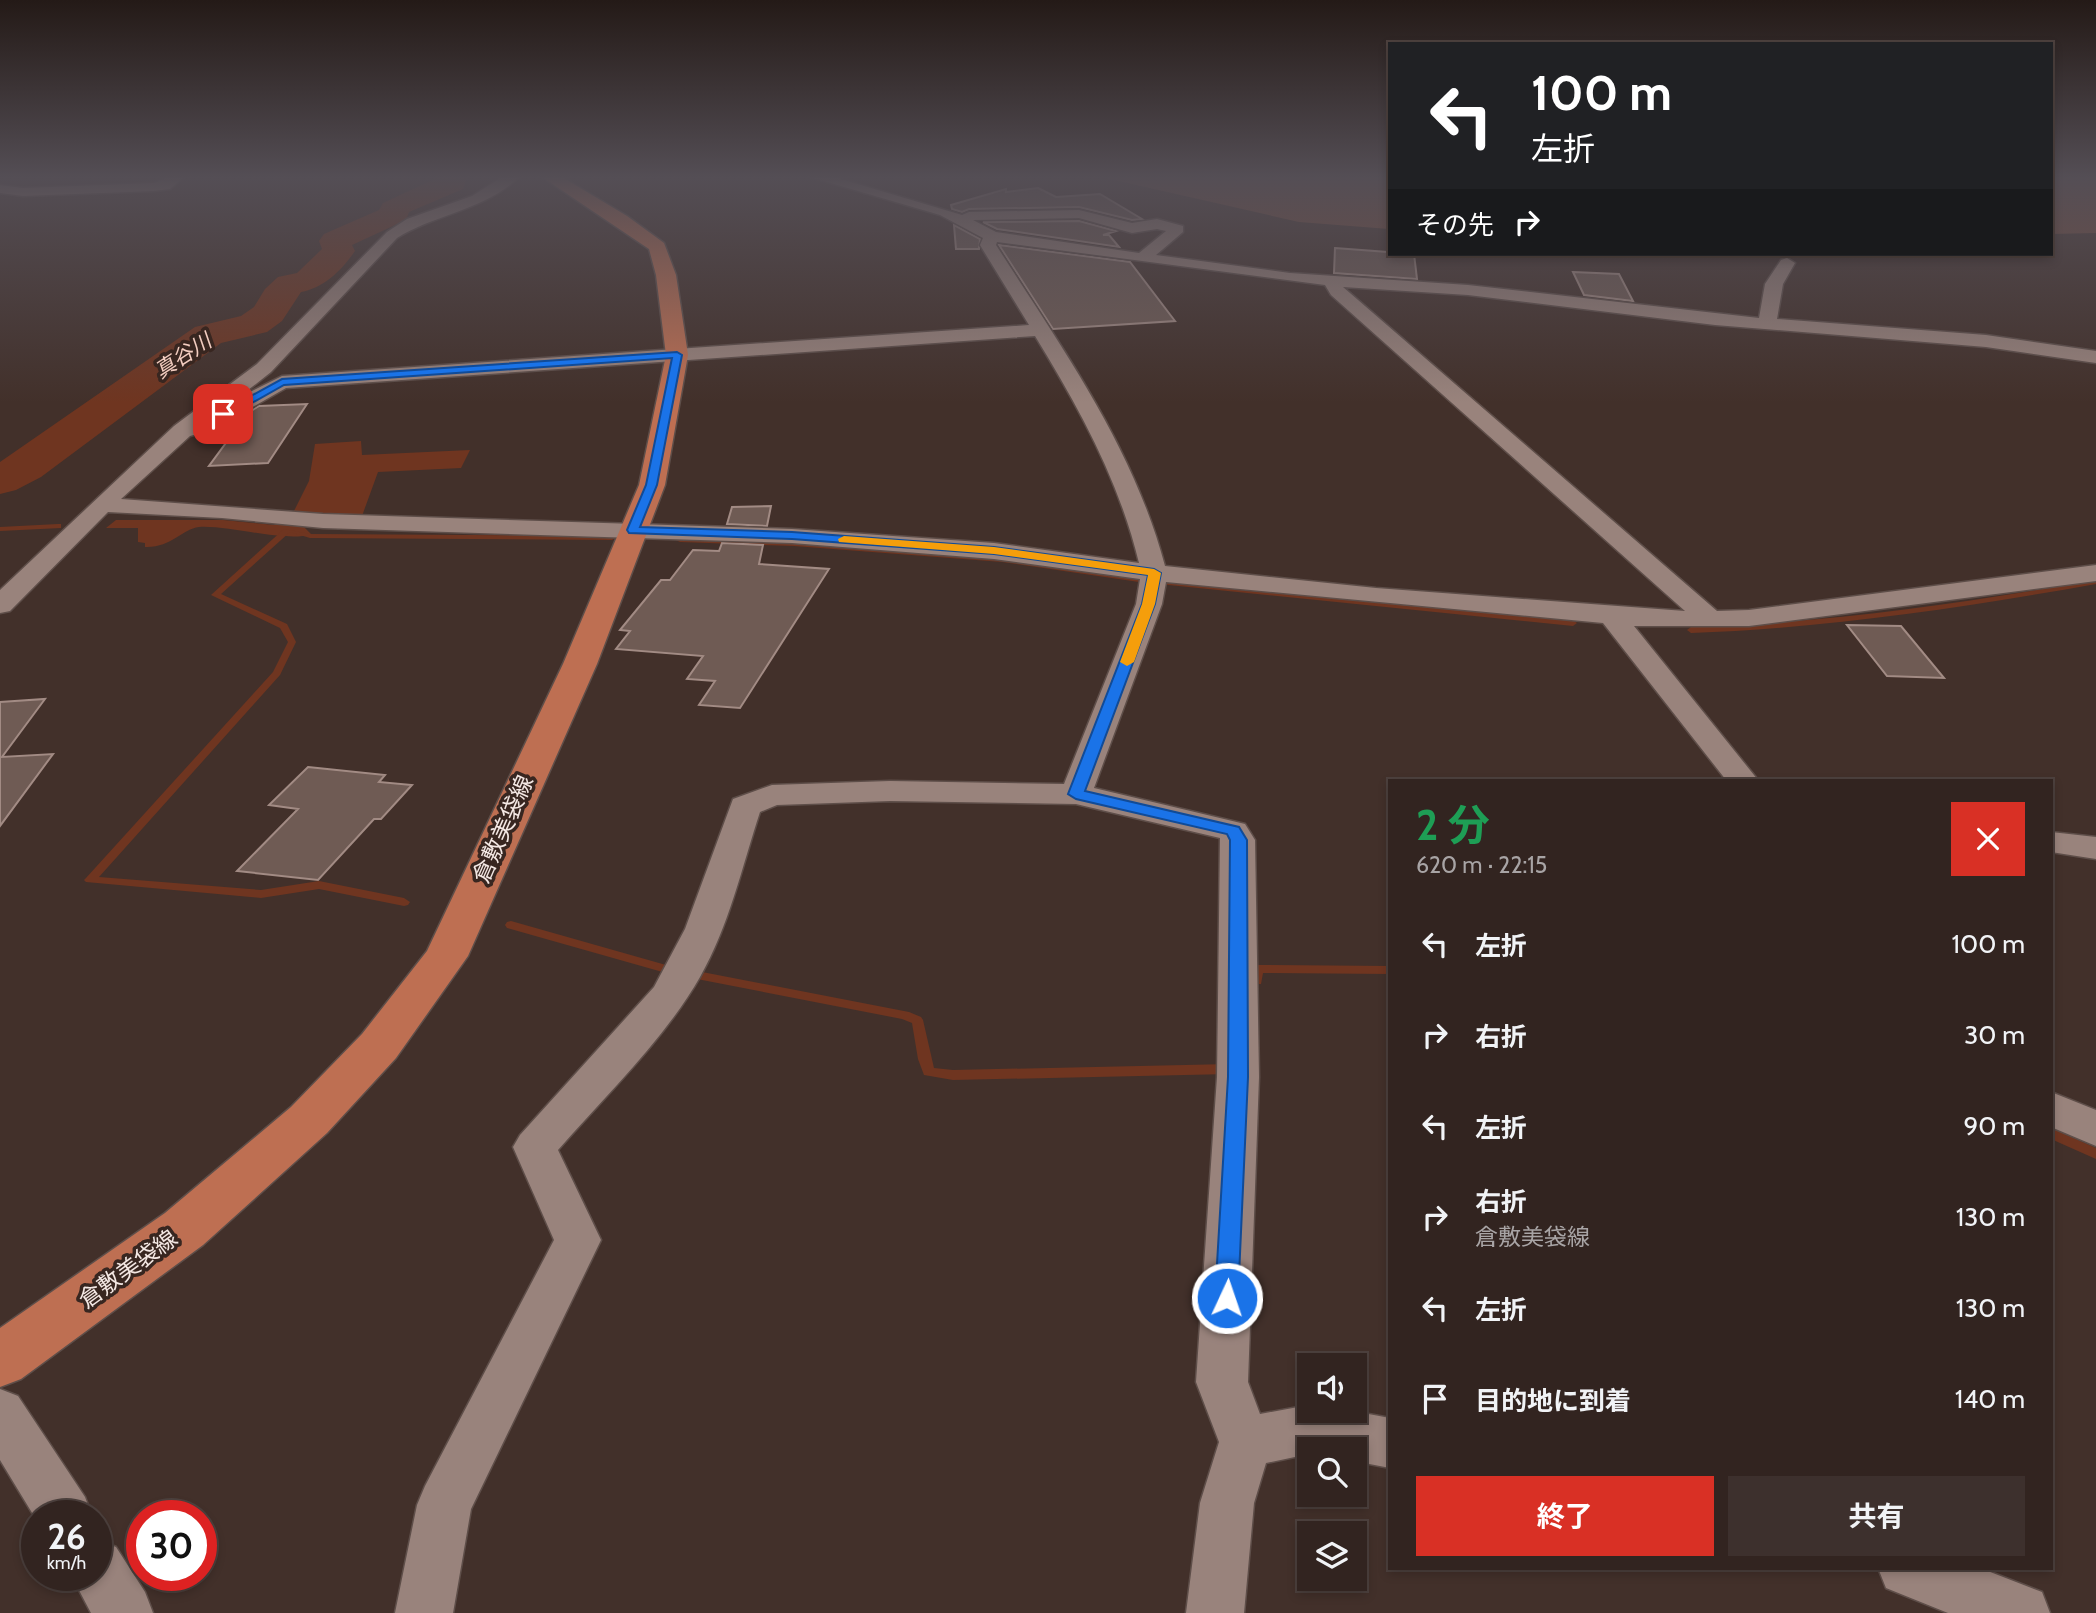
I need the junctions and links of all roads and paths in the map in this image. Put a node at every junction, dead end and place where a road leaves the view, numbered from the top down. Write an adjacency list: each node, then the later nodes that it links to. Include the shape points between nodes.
1 (375, 252): 13 (street, via 264,368)
2 (659, 252): 11 (main road, 倉敷美袋線)
3 (993, 252): 10 (street)
4 (1104, 252): 6 (street)
5 (1150, 252): 6 (street)
6 (1143, 258): 8 (street)
7 (1787, 263): 9 (street, via 1774,284)
8 (1331, 282): 9 (street, via 1469,282 1632,311); 20 (street)
9 (1767, 323): 12 (street, via 1986,341)
10 (1042, 330): 11 (street); 17 (street, via 1094,415 1141,522)
11 (677, 355): 13 (street, via 282,382 204,425); 15 (main road, 倉敷美袋線, via 652,485)
12 (2096, 357)
13 (182, 431): 14 (street)
14 (103, 505): 15 (street, via 323,521); 18 (street)
15 (633, 530): 17 (street, via 994,551); 27 (main road, 倉敷美袋線, via 580,664 446,956 379,1046 309,1120 184,1229)
16 (2096, 573): 20 (street, via 1749,618)
17 (1153, 579): 19 (street); 22 (street, via 1149,604)
18 (0, 605)
19 (1612, 617): 20 (street); 21 (street)
20 (1708, 617)
21 (1741, 779)
22 (1076, 794): 29 (street, via 1233,831 1238,840 1238,1070 1223,1382); 35 (street, via 890,791 772,795 745,806 698,946 684,973 535,1147 578,1240 444,1505)
23 (2053, 842): 24 (street)
24 (2096, 848)
25 (2053, 1109): 26 (street)
26 (2096, 1129)
27 (0, 1361)
28 (0, 1413): 31 (street)
29 (1245, 1442): 30 (street, via 1313,1429); 36 (street, via 1227,1503)
30 (1388, 1443)
31 (55, 1500)
32 (1911, 1570): 37 (street)
33 (111, 1591): 34 (street)
34 (124, 1613)
35 (424, 1613)
36 (1215, 1613)
37 (2021, 1613)

